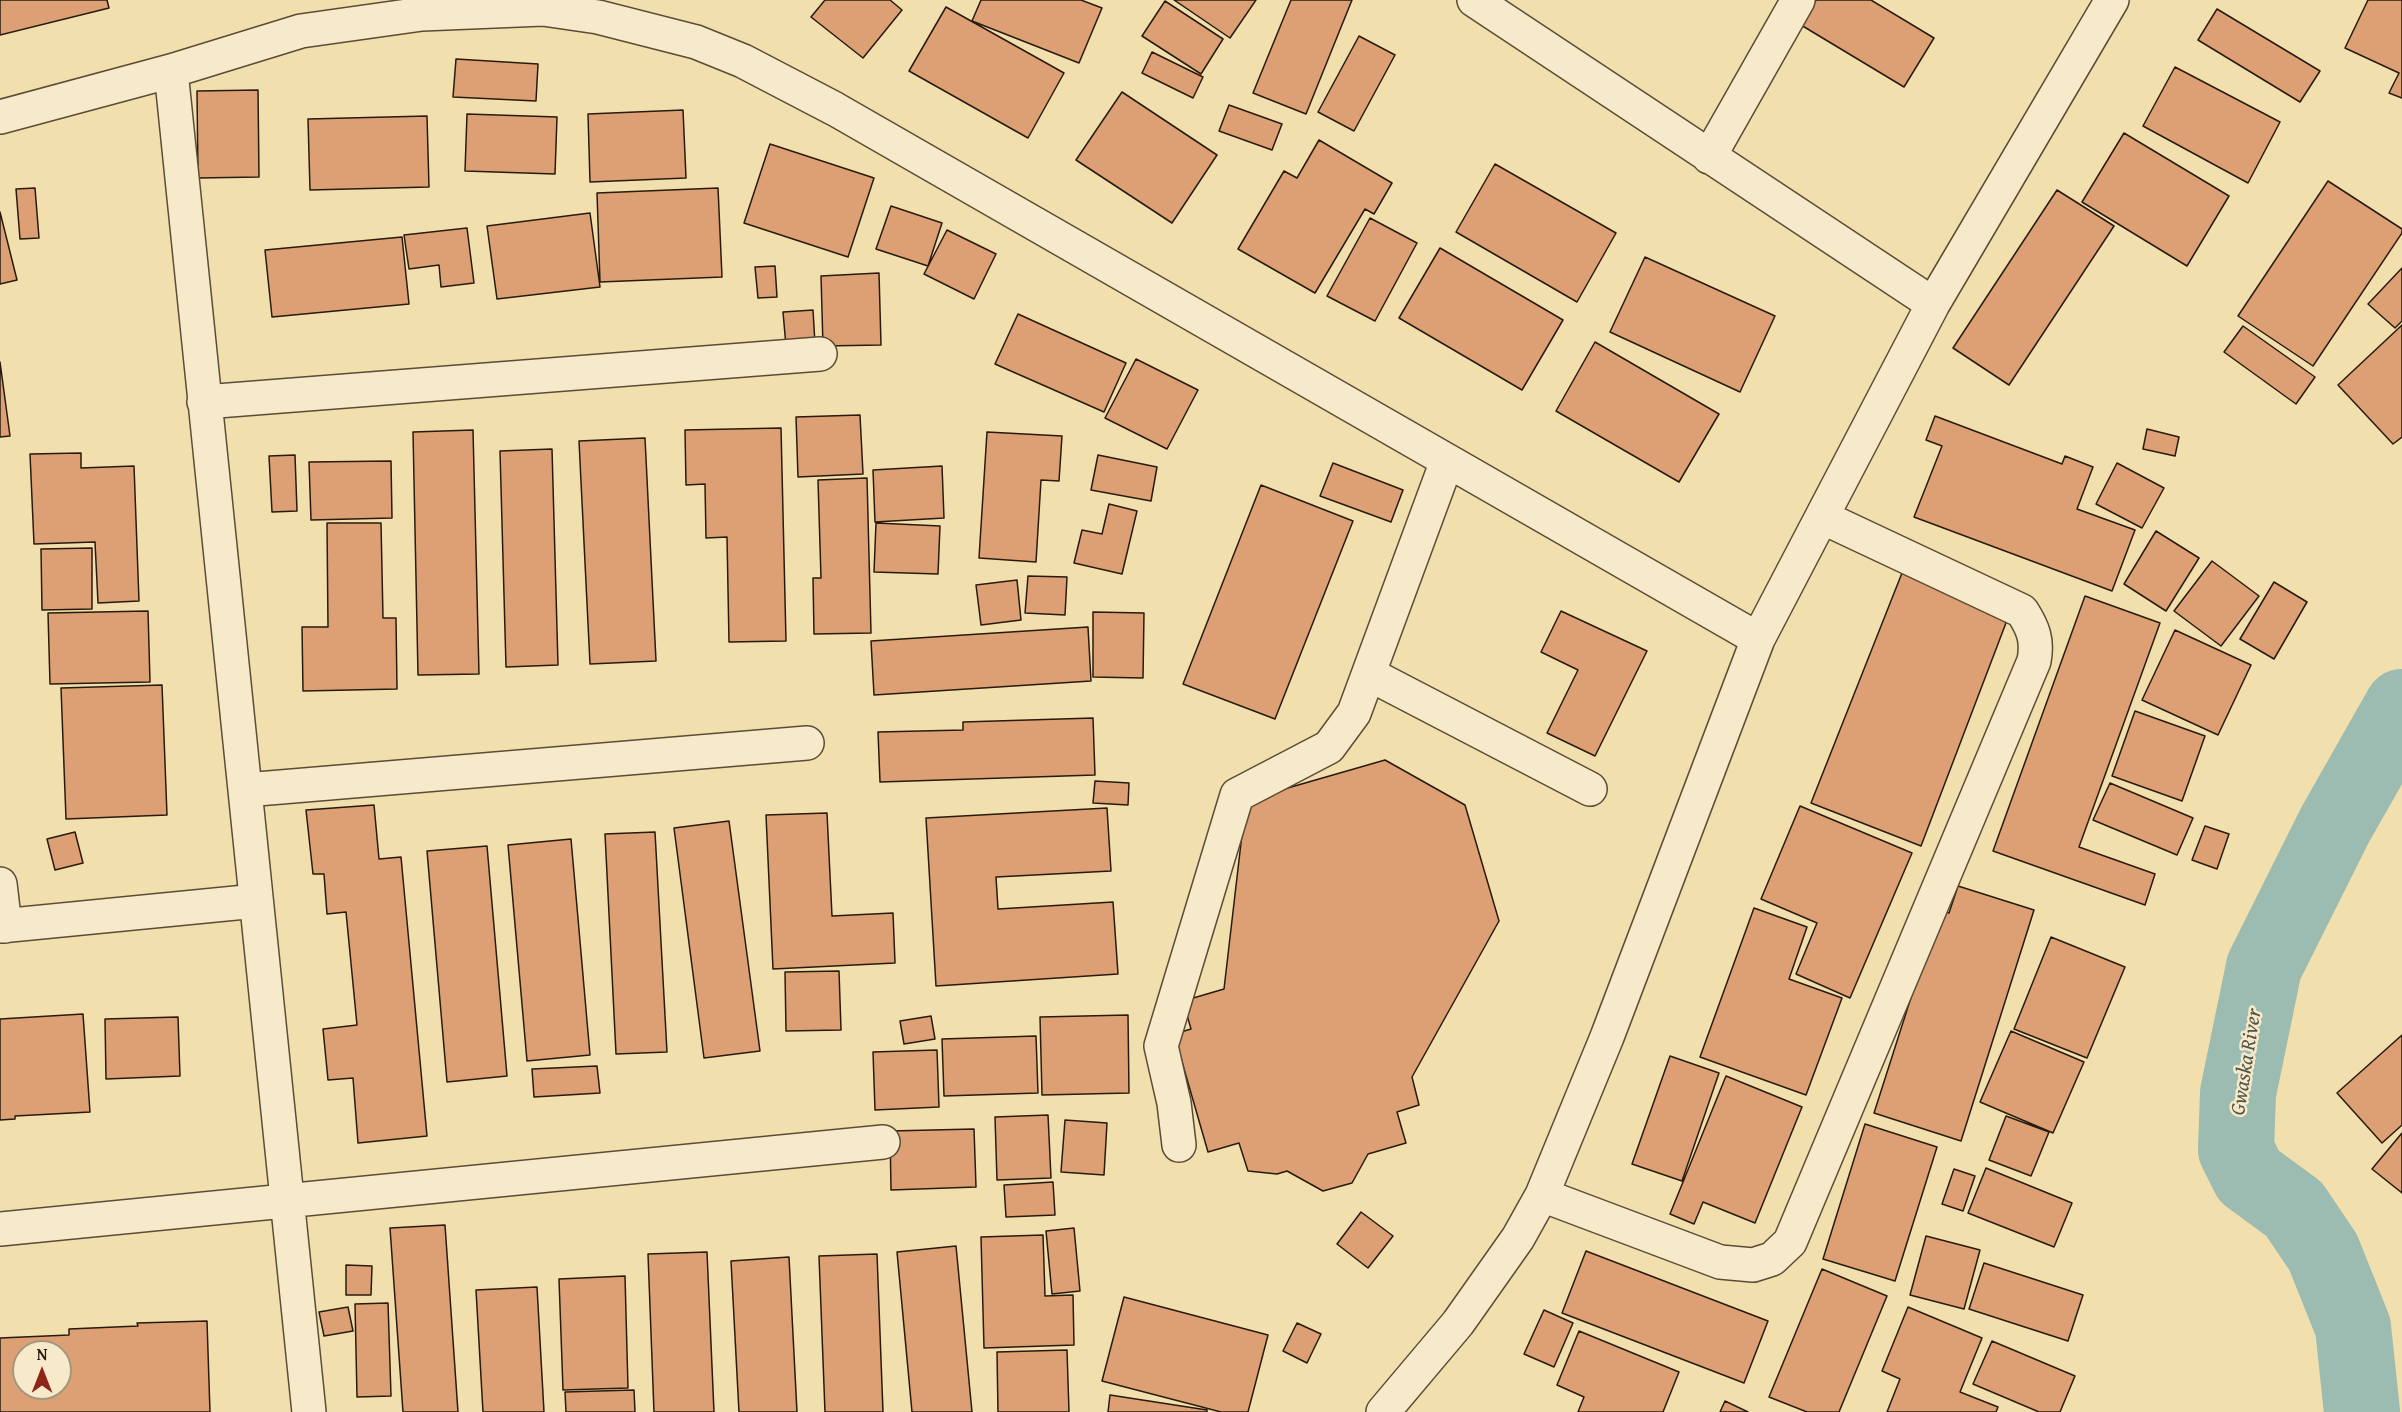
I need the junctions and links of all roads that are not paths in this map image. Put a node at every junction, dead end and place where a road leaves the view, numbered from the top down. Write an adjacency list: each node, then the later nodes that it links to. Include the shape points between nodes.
1 (1474, 0): 6 (street)
2 (1798, 0): 6 (street)
3 (2112, 0): 7 (street)
4 (171, 71): 5 (street); 9 (street); 10 (street, via 301,31 422,14 484,10 565,12 696,42 743,61 835,110)
5 (0, 117)
6 (1710, 157): 7 (street)
7 (1933, 304): 11 (street)
8 (820, 354): 9 (street)
9 (204, 402): 16 (street)
10 (1446, 461): 12 (street); 13 (street)
11 (1822, 517): 12 (street); 22 (street, via 2022,610 2032,625 2037,644 2034,661 1790,1242 1772,1259 1753,1265 1720,1262)
12 (1758, 639): 22 (street, via 1607,1037)
13 (1369, 674): 15 (street); 21 (street, via 1354,713 1329,747 1237,795 1161,1046)
14 (807, 743): 16 (street)
15 (1590, 789)
16 (245, 790): 18 (street)
17 (0, 884): 19 (street)
18 (256, 900): 19 (street); 23 (street)
19 (3, 926)
20 (883, 1142): 23 (street)
21 (1179, 1145)
22 (1542, 1195): 26 (street, via 1518,1238 1458,1323)
23 (287, 1202): 24 (street); 25 (street)
24 (0, 1229)
25 (309, 1412)
26 (1383, 1412)

